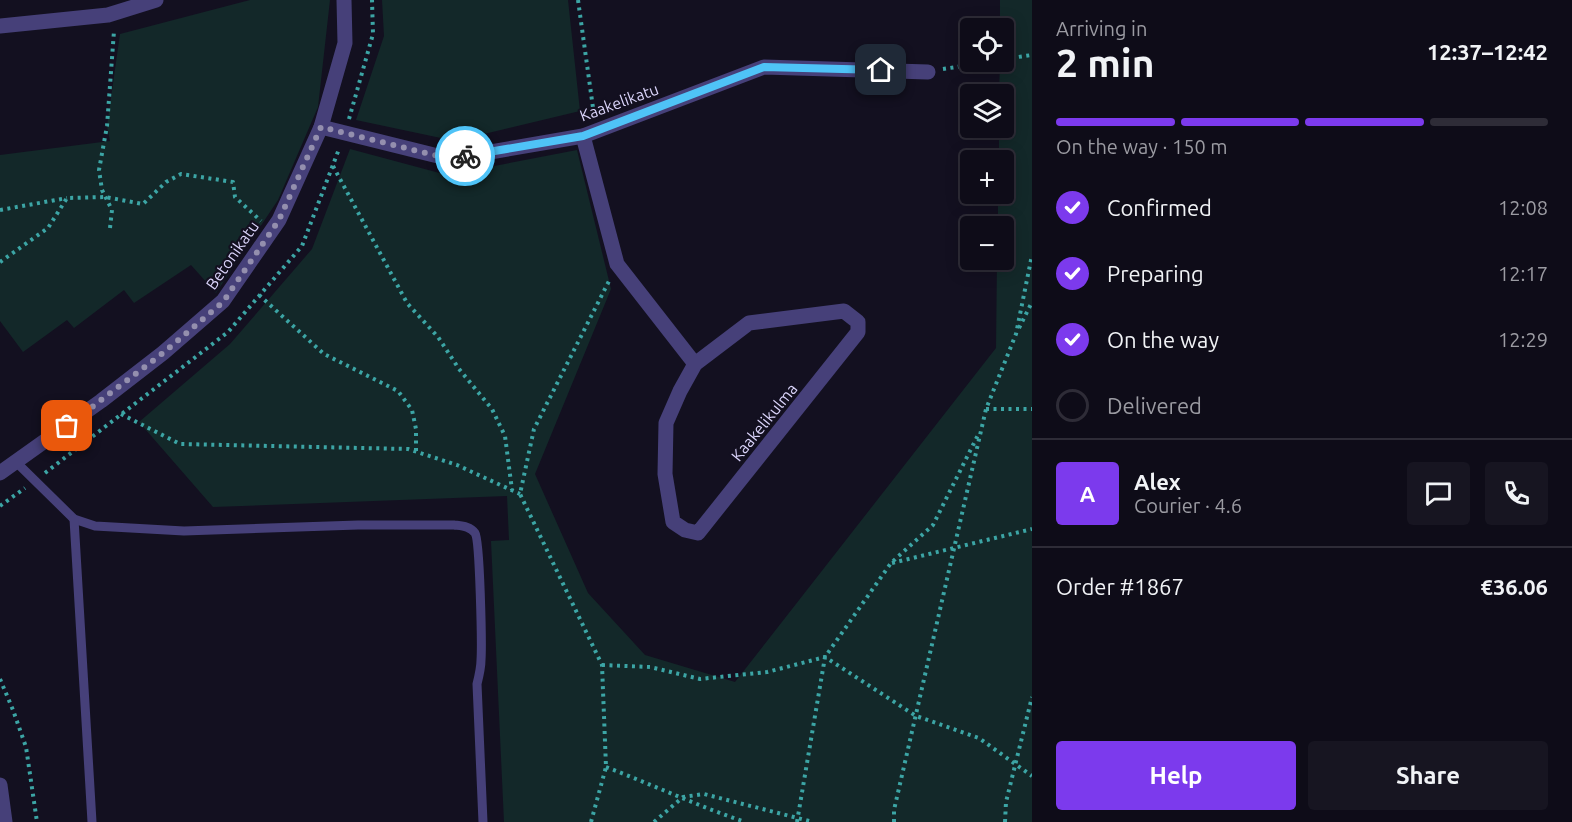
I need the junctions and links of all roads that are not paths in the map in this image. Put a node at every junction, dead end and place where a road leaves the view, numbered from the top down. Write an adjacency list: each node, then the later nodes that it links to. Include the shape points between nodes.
1 (156, 0): 3 (street, via 108,15)
2 (344, 0): 5 (street, Betonikatu, via 345,43)
3 (0, 26)
4 (928, 72): 6 (street, Kaakelikatu, via 764,67)
5 (321, 127): 6 (street, Kaakelikatu, via 450,159); 8 (street, Betonikatu, via 279,220 223,302 154,360)
6 (590, 133): 7 (street, via 617,264)
7 (696, 364): 7 (street, Kaakelikulma, via 749,323 844,311 858,322 858,332 698,532 684,530 673,522 665,474 666,423)
8 (16, 462): 9 (street, Betonikatu); 10 (lane)
9 (0, 473)
10 (74, 519): 13 (lane); 14 (lane, via 95,526 184,531 368,525 454,525 474,531 478,538 481,662 477,684)
11 (0, 785): 12 (street)
12 (5, 822)
13 (92, 822)
14 (483, 822)

